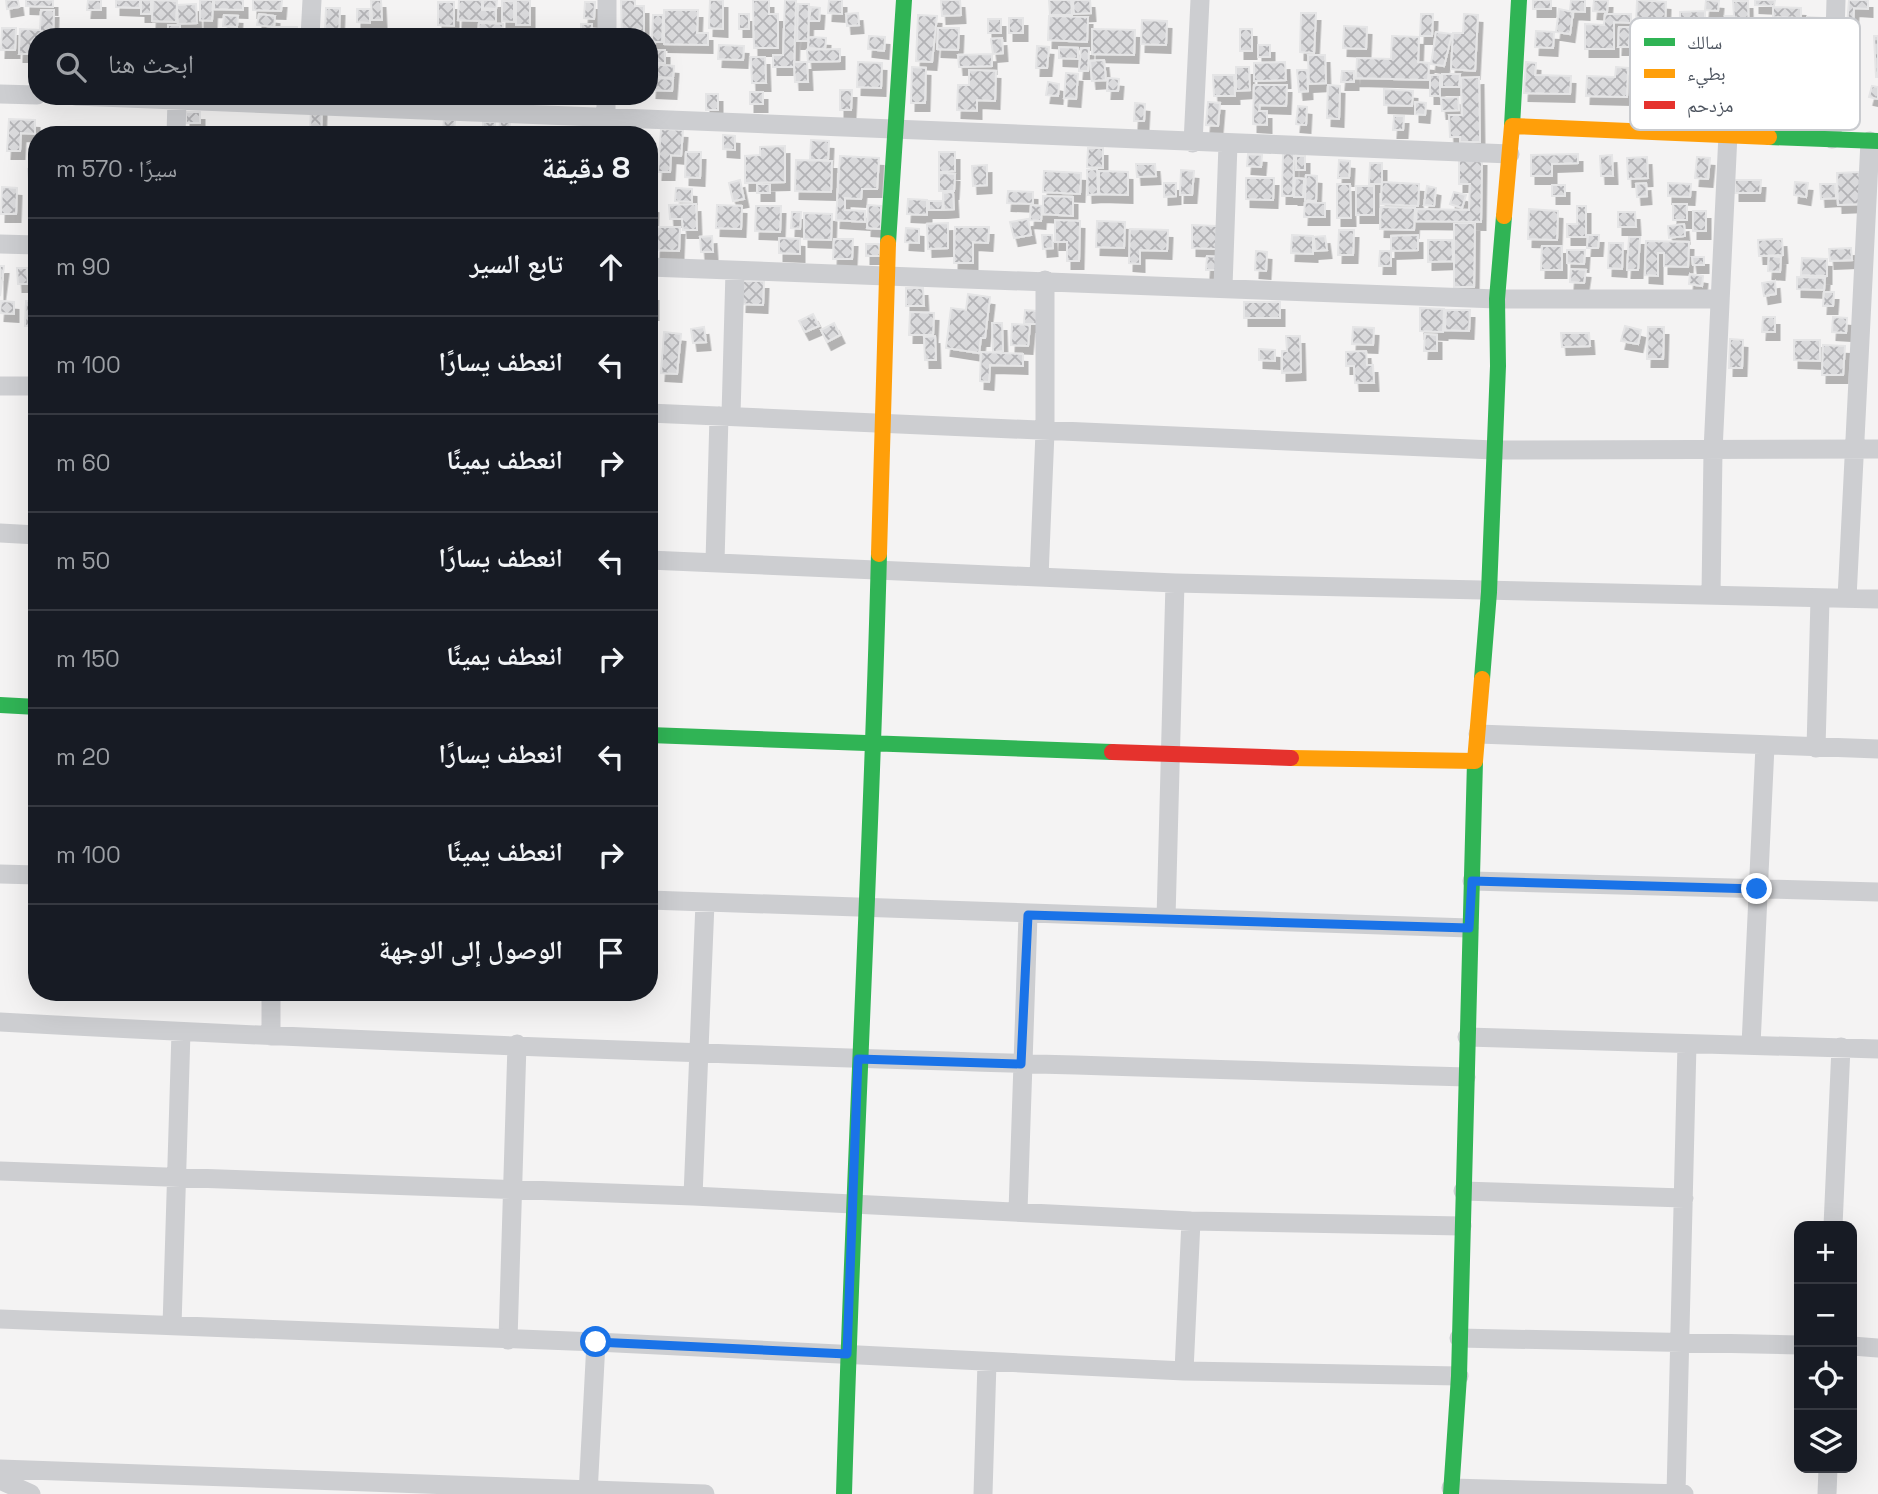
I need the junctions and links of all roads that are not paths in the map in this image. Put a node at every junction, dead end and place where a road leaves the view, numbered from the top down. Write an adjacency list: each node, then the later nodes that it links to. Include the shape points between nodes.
1 (312, 0): 8 (street)
2 (607, 0): 9 (street)
3 (904, 0): 19 (street)
4 (1200, 0): 24 (street)
5 (1519, 0): 18 (street)
6 (1836, 0): 7 (street)
7 (1835, 18)
8 (310, 28)
9 (607, 28)
10 (0, 94): 11 (street)
11 (28, 95)
12 (177, 105): 16 (street)
13 (348, 105): 17 (street)
14 (606, 105): 15 (street)
15 (606, 118): 17 (street); 19 (street)
16 (176, 126)
17 (560, 126)
18 (1512, 126): 21 (street); 26 (street)
19 (897, 129): 24 (street); 31 (street)
20 (1832, 130): 22 (street)
21 (1728, 134): 22 (street); 35 (street)
22 (1832, 139): 23 (street)
23 (1874, 141): 42 (street)
24 (1193, 143): 25 (street)
25 (1228, 144): 26 (street); 33 (street)
26 (1510, 154): 34 (street)
27 (0, 244): 28 (street)
28 (28, 245)
29 (658, 267): 30 (street)
30 (736, 271): 31 (street); 39 (street)
31 (886, 275): 32 (street); 40 (street)
32 (1045, 280): 33 (street); 41 (street)
33 (1223, 287): 34 (street)
34 (1497, 299): 35 (street); 44 (street)
35 (1720, 299): 45 (street)
36 (0, 386): 37 (street)
37 (28, 386)
38 (658, 413): 39 (street)
39 (725, 416): 40 (street); 49 (street)
40 (883, 425): 41 (street); 50 (street)
41 (1045, 432): 44 (street); 51 (street)
42 (1854, 449): 43 (street); 45 (street); 55 (street)
43 (1878, 449)
44 (1494, 450): 45 (street); 53 (street)
45 (1713, 451): 54 (street)
46 (0, 533): 47 (street)
47 (28, 535)
48 (658, 560): 49 (street)
49 (715, 562): 50 (street)
50 (878, 569): 51 (street); 62 (street)
51 (1039, 577): 52 (street)
52 (1175, 583): 53 (street); 66 (street)
53 (1489, 592): 54 (street); 60 (street)
54 (1711, 596): 56 (street)
55 (1847, 598): 56 (street); 57 (street)
56 (1820, 599): 64 (street)
57 (1878, 599)
58 (0, 705): 59 (street)
59 (28, 707)
60 (1478, 734): 63 (street); 67 (street)
61 (658, 735): 62 (street)
62 (874, 744): 66 (street); 75 (street)
63 (1765, 746): 64 (street); 71 (street)
64 (1816, 748): 65 (street)
65 (1878, 749)
66 (1169, 753): 67 (street); 77 (street)
67 (1475, 761): 70 (street)
68 (0, 874): 69 (street)
69 (28, 875)
70 (1472, 881): 71 (street); 78 (street)
71 (1757, 889): 72 (street); 86 (street)
72 (1878, 892)
73 (658, 900): 74 (street)
74 (705, 903): 75 (street); 89 (street)
75 (867, 907): 76 (street); 90 (street)
76 (1028, 915): 77 (street); 91 (street)
77 (1166, 918): 78 (street)
78 (1469, 928): 83 (street)
79 (271, 1001): 82 (street)
80 (0, 1021): 81 (street)
81 (181, 1032): 82 (street); 94 (street)
82 (271, 1036): 84 (street)
83 (1467, 1037): 85 (street); 92 (street)
84 (517, 1044): 89 (street); 95 (street)
85 (1687, 1044): 86 (street); 98 (street)
86 (1751, 1045): 87 (street)
87 (1840, 1047): 88 (street); 102 (street)
88 (1878, 1049)
89 (698, 1052): 90 (street); 97 (street)
90 (858, 1059): 91 (street); 99 (street)
91 (1021, 1064): 92 (street); 100 (street)
92 (1466, 1077): 96 (street)
93 (0, 1171): 94 (street)
94 (177, 1177): 95 (street); 105 (street)
95 (513, 1188): 97 (street); 107 (street)
96 (1463, 1191): 98 (street); 103 (street)
97 (693, 1196): 99 (street)
98 (1684, 1198): 109 (street)
99 (852, 1205): 100 (street); 113 (street)
100 (1018, 1211): 101 (street)
101 (1191, 1221): 103 (street); 115 (street)
102 (1833, 1221)
103 (1462, 1226): 106 (street)
104 (0, 1319): 105 (street)
105 (172, 1326): 107 (street)
106 (1459, 1338): 109 (street); 116 (street)
107 (508, 1339): 108 (street)
108 (596, 1342): 113 (street); 121 (street)
109 (1682, 1342): 110 (street); 126 (street)
110 (1794, 1345)
111 (1857, 1346): 112 (street)
112 (1878, 1348)
113 (847, 1354): 114 (street); 124 (street)
114 (987, 1362): 115 (street); 125 (street)
115 (1184, 1371): 116 (street)
116 (1459, 1376): 120 (street)
117 (0, 1469): 121 (street)
118 (1828, 1473): 128 (street)
119 (0, 1480): 122 (street)
120 (1451, 1491): 126 (street)
121 (588, 1492): 123 (street)
122 (32, 1494)
123 (705, 1494)
124 (844, 1494)
125 (983, 1494)
126 (1676, 1494): 127 (street)
127 (1684, 1494)
128 (1827, 1494)

